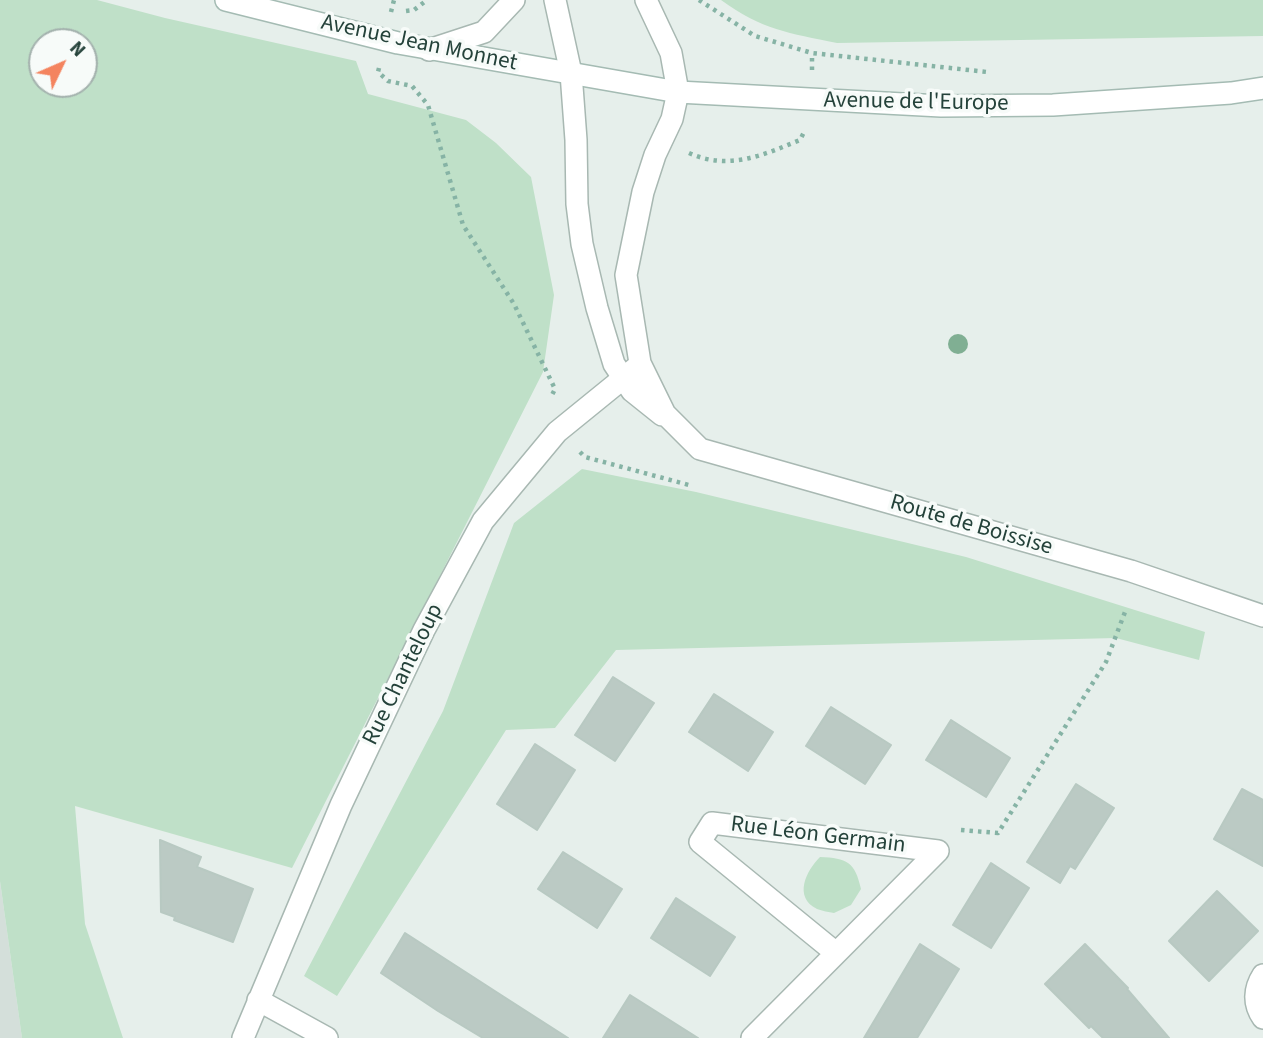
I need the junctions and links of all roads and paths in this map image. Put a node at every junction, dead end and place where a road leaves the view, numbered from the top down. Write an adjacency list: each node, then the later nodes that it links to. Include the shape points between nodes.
1 (226, 0): 8 (street, Avenue Jean Monnet)
2 (394, 0): 3 (path, via 391,12 414,10)
3 (427, 0)
4 (514, 0): 8 (street, via 484,32)
5 (555, 0): 10 (street, Route de Boissise)
6 (646, 0): 13 (street, via 671,53)
7 (699, 0): 11 (path, via 755,36 812,53)
8 (429, 50): 10 (street, Avenue Jean Monnet)
9 (378, 72): 19 (path, via 388,81 412,86 428,105 463,225 514,304 555,388 539,423)
10 (571, 73): 13 (street, Avenue de l'Europe); 17 (street, Route de Boissise, via 582,244 614,365)
11 (991, 73)
12 (1263, 88): 13 (street, Avenue de l'Europe, via 1053,105 941,106)
13 (678, 92): 16 (street, Route de Boissise, via 643,192 626,275)
14 (810, 120): 15 (path, via 800,140 757,158 728,162)
15 (698, 156)
16 (640, 363): 17 (street, Rue Chanteloup); 18 (street, Route de Boissise, via 665,414)
17 (623, 379): 18 (street, Route de Boissise); 19 (street, Rue Chanteloup)
18 (683, 431): 22 (street, Route de Boissise, via 700,449 1131,571)
19 (557, 432): 20 (path, via 586,457); 26 (street, Rue Chanteloup, via 483,521 424,630 341,804)
20 (689, 485)
21 (1125, 612): 23 (path, via 1106,662 998,833 945,829)
22 (1263, 616)
23 (930, 850): 24 (street, Rue Léon Germain, via 938,852); 24 (street, Rue Léon Germain, via 712,823 700,842)
24 (836, 953): 30 (street, Rue Léon Germain)
25 (1263, 975): 27 (street, via 1255,997)
26 (258, 1000): 28 (street, Rue Chanteloup); 29 (street)
27 (1263, 1018)
28 (243, 1038)
29 (327, 1038)
30 (752, 1038)

